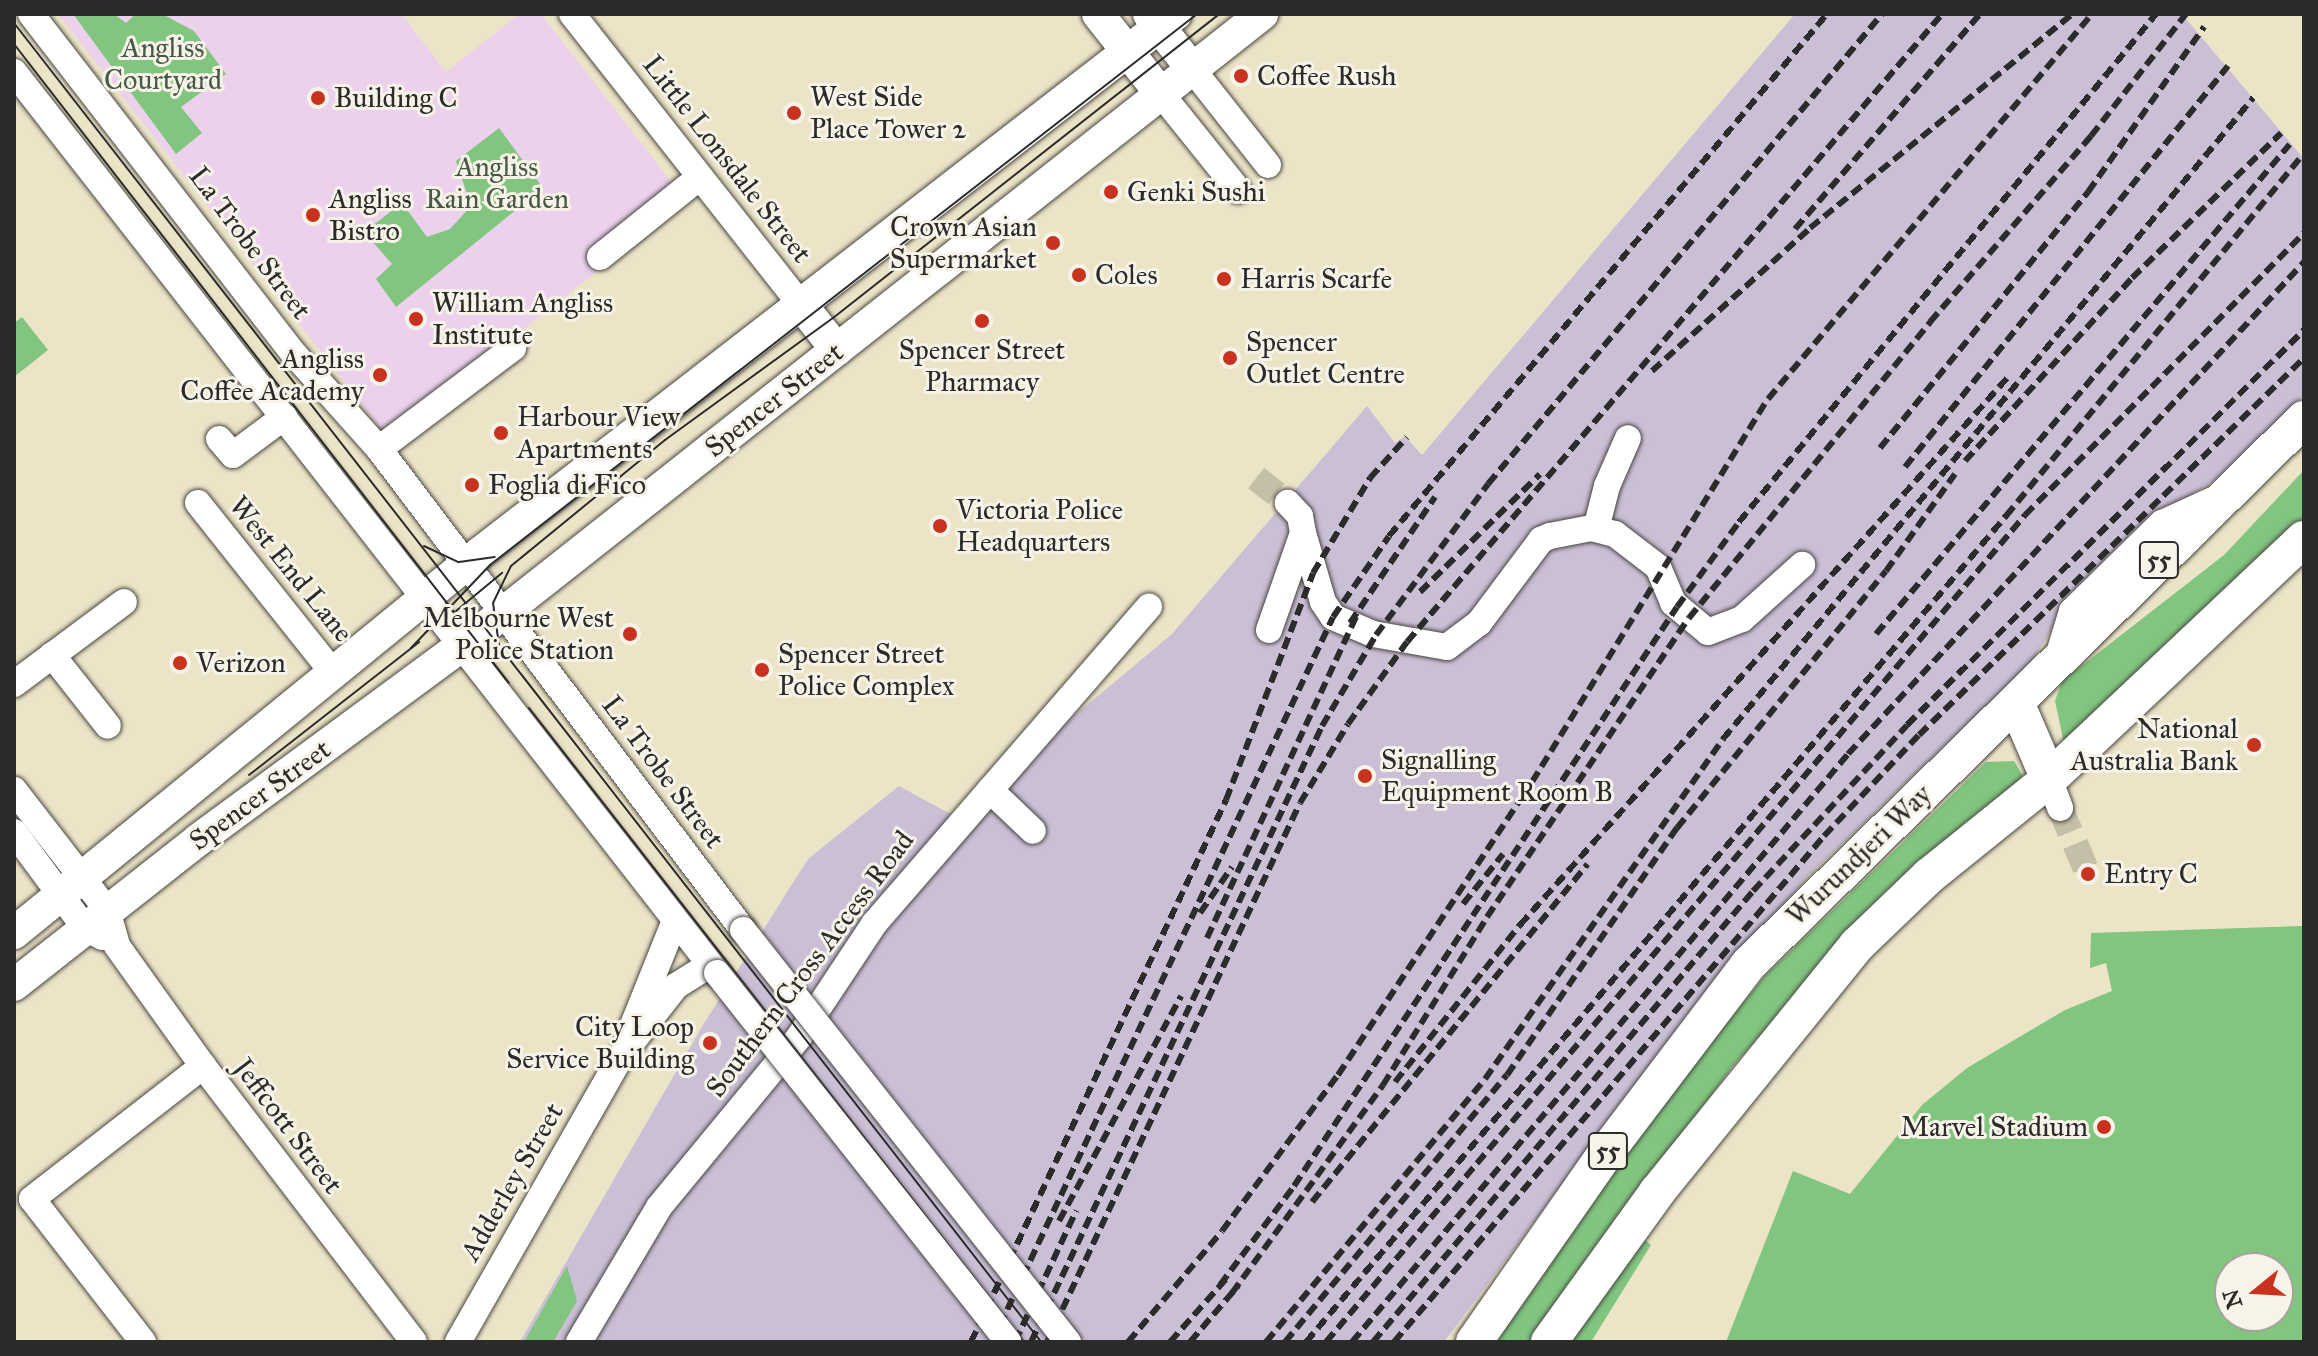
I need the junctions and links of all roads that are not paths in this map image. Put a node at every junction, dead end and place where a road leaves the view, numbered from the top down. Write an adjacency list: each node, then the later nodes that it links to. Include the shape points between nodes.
1 (31, 14): 21 (street, La Trobe Street, via 295,355)
2 (572, 14): 11 (street, Little Lonsdale Street)
3 (1098, 14): 6 (main road)
4 (1262, 14): 7 (main road, Spencer Street)
5 (1162, 18): 6 (main road, Spencer Street); 7 (main road)
6 (1128, 52): 9 (main road); 14 (main road, Spencer Street)
7 (1193, 70): 9 (main road, Spencer Street); 10 (street)
8 (14, 72): 17 (street)
9 (1162, 95): 12 (street); 16 (main road, Spencer Street)
10 (1268, 165)
11 (700, 177): 13 (street); 14 (street, Little Lonsdale Street)
12 (1238, 190)
13 (600, 257)
14 (802, 306): 16 (main road); 28 (main road, Spencer Street)
15 (513, 348): 21 (street)
16 (837, 350): 32 (main road, Spencer Street)
17 (284, 417): 20 (street, via 233,455); 29 (street)
18 (2304, 419): 38 (highway, Wurundjeri Way / 55)
19 (1628, 438): 24 (street)
20 (219, 439)
21 (379, 449): 28 (street, La Trobe Street)
22 (198, 503): 36 (street, West End Lane)
23 (1288, 503): 25 (street, via 1300,516)
24 (1596, 529): 25 (street, via 1541,540 1479,623 1447,647 1373,634 1333,617 1323,602); 27 (street, via 1615,534 1649,558 1673,603 1708,632 1742,619)
25 (1303, 533): 33 (street)
26 (2304, 539): 42 (highway, 55)
27 (1802, 565)
28 (466, 566): 29 (main road, Spencer Street); 32 (street, La Trobe Street)
29 (426, 598): 34 (street); 36 (main road, Spencer Street)
30 (124, 602): 35 (street)
31 (1149, 607): 41 (street, Southern Cross Access Road)
32 (502, 614): 34 (main road, Spencer Street); 58 (street, La Trobe Street, bridge)
33 (1269, 630)
34 (460, 647): 46 (main road, Spencer Street); 47 (street)
35 (52, 655): 37 (street); 39 (street)
36 (334, 674): 45 (main road, Spencer Street)
37 (14, 684)
38 (2017, 705): 42 (highway); 59 (highway, Wurundjeri Way / 55, via 1842,868 1749,964 1607,1151)
39 (108, 726)
40 (14, 790): 45 (street, Jeffcott Street)
41 (990, 790): 43 (street); 56 (street, Southern Cross Access Road, via 874,924 799,1037 680,1178)
42 (2055, 794): 60 (highway, 55, via 1929,876 1857,945 1657,1192)
43 (1033, 831)
44 (14, 832): 45 (street, Jeffcott Street)
45 (73, 887): 46 (street, Jeffcott Street); 48 (main road, Spencer Street)
46 (96, 919): 50 (main road, Spencer Street); 52 (street, Jeffcott Street)
47 (674, 923): 49 (street); 51 (street, Adderley Street, via 640,997)
48 (14, 933)
49 (713, 969): 51 (street, Adderley Street, via 676,986); 57 (street, bridge)
50 (14, 985)
51 (622, 1055): 55 (street, Adderley Street)
52 (203, 1066): 53 (street, via 32,1199); 54 (street, Jeffcott Street)
53 (143, 1342)
54 (414, 1342)
55 (458, 1342)
56 (579, 1342)
57 (1008, 1342)
58 (1068, 1342)
59 (1474, 1342)
60 (1549, 1342)

